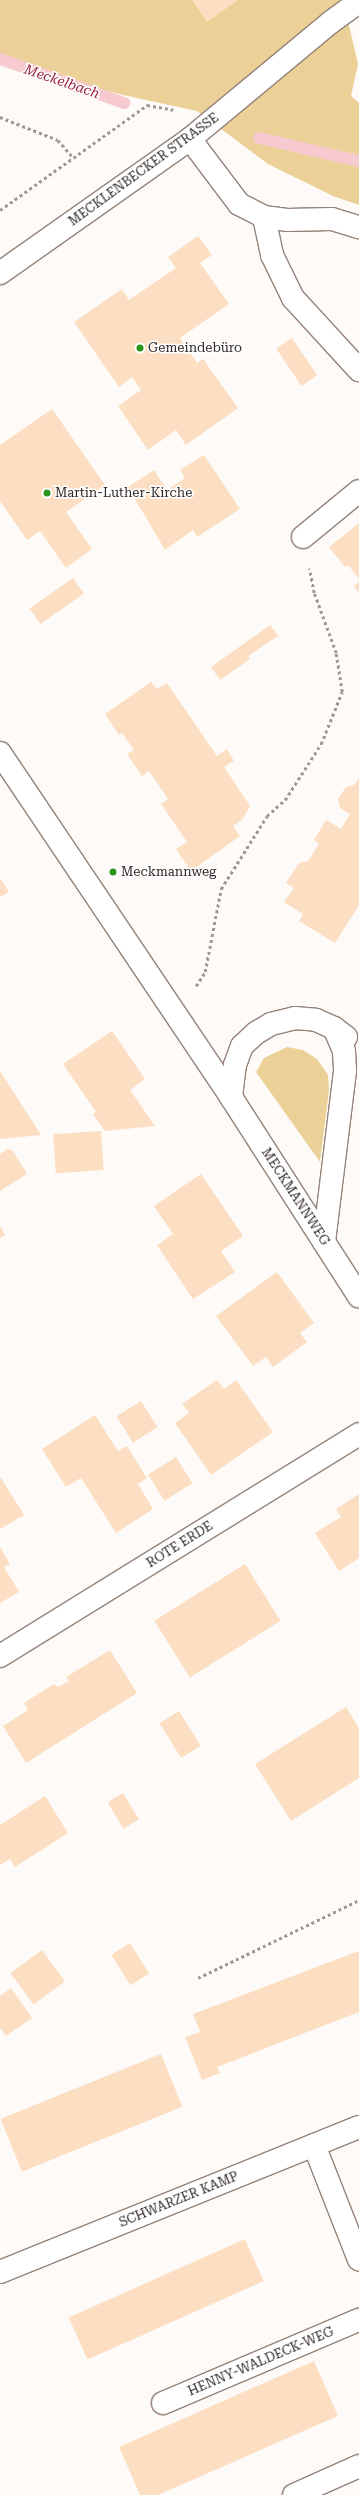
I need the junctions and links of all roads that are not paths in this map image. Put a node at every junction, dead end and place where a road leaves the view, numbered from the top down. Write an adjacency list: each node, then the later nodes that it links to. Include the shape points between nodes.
1 (359, 2): 2 (street, MECKLENBECKER STRASSE, via 331,22)
2 (190, 139): 3 (street, via 239,204); 5 (street, MECKLENBECKER STRASSE)
3 (264, 217): 4 (street, via 332,220); 6 (street, via 272,255 293,298)
4 (359, 227)
5 (0, 273)
6 (359, 370)
7 (359, 491): 8 (street)
8 (303, 537)
9 (0, 753): 12 (street, MECKMANNWEG)
10 (334, 1028): 11 (street, via 353,1042); 12 (street, via 316,1020 295,1018 271,1024 256,1033 242,1046 235,1065); 13 (street, via 344,1051 345,1070)
11 (359, 1051)
12 (231, 1097): 13 (street, MECKMANNWEG)
13 (324, 1242): 14 (street, MECKMANNWEG)
14 (359, 1296)
15 (359, 1434): 16 (street, ROTE ERDE)
16 (0, 1656)
17 (359, 2127): 18 (street, SCHWARZER KAMP)
18 (314, 2145): 19 (street); 20 (street, SCHWARZER KAMP)
19 (359, 2260)
20 (0, 2272)
21 (359, 2320): 22 (street, HENNY-WALDECK-WEG)
22 (163, 2403)
23 (359, 2466): 24 (street)
24 (294, 2495)

